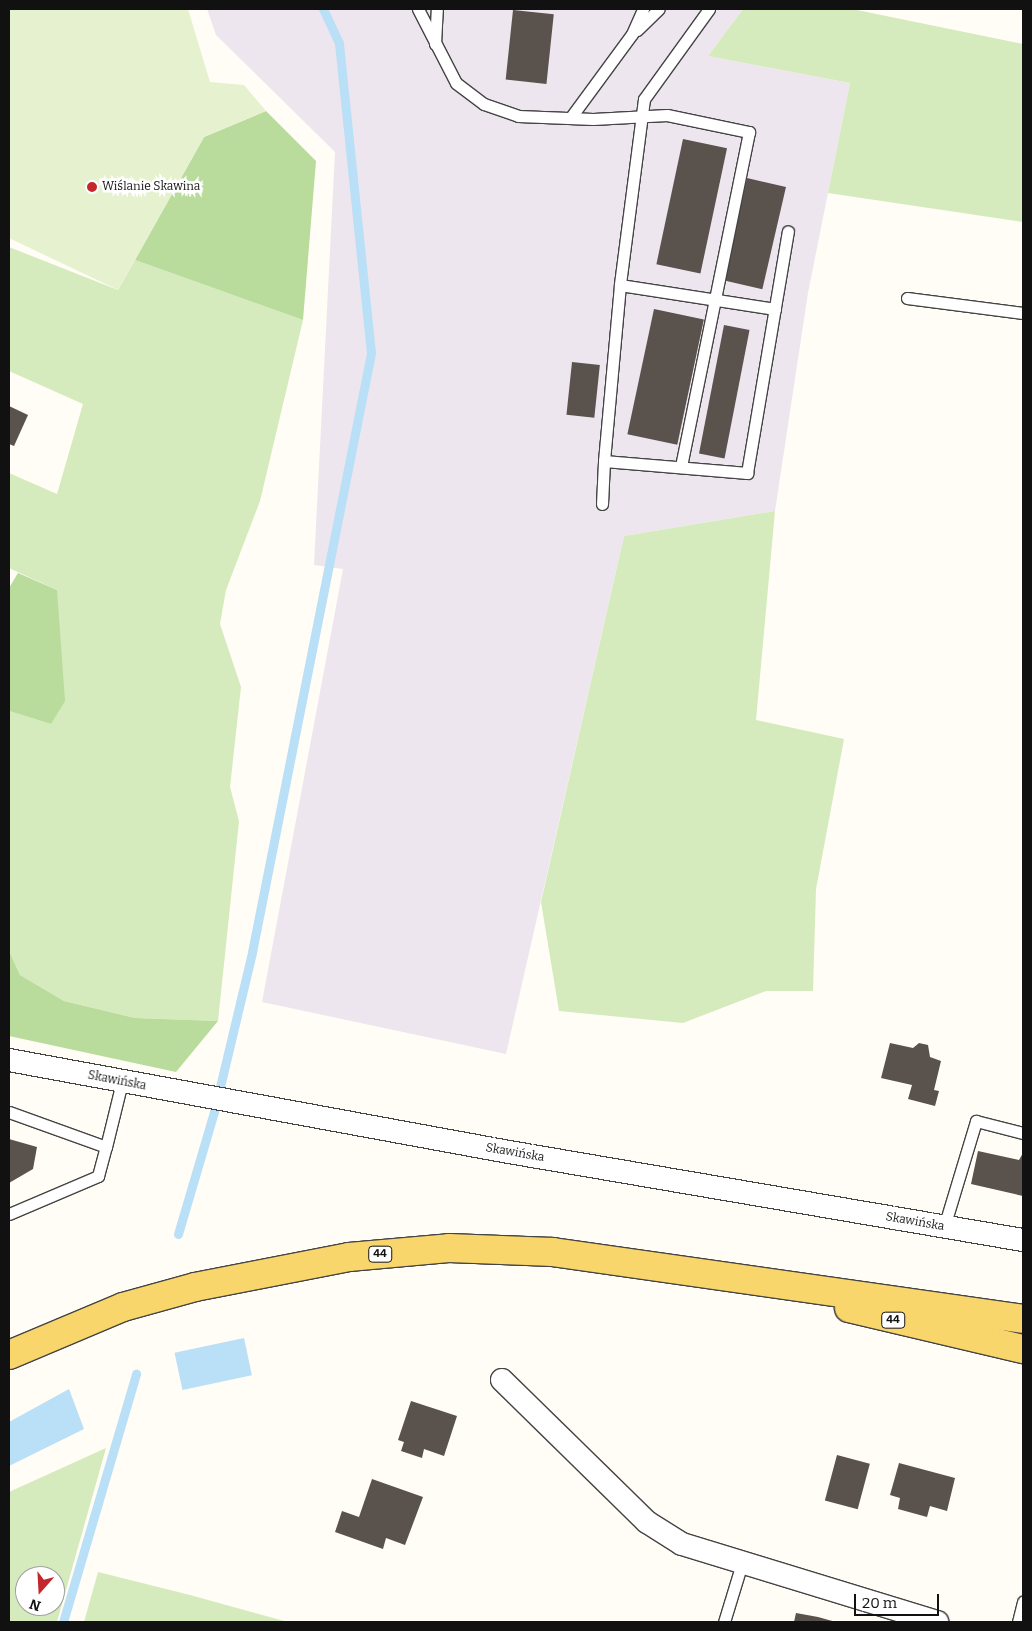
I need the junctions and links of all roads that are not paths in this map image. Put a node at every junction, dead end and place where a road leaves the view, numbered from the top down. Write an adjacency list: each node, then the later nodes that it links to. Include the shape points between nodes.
1 (418, 9): 7 (lane)
2 (438, 9): 7 (lane)
3 (643, 9): 6 (lane)
4 (659, 9): 6 (lane)
5 (710, 9): 8 (lane, via 644,99)
6 (632, 34): 9 (lane)
7 (435, 49): 9 (lane, via 456,84 484,104 518,116)
8 (642, 114): 9 (lane, via 593,119); 11 (lane); 13 (lane, via 749,132)
9 (571, 117)
10 (788, 230): 14 (lane)
11 (620, 285): 13 (lane); 16 (lane)
12 (907, 298): 15 (lane)
13 (714, 299): 14 (lane); 17 (lane)
14 (775, 309): 17 (lane, via 747,473)
15 (1023, 313)
16 (604, 460): 17 (lane); 18 (lane)
17 (681, 468)
18 (602, 504)
19 (9, 1060): 20 (street, Skawińska)
20 (122, 1082): 23 (lane); 25 (street, Skawińska)
21 (9, 1112): 23 (lane)
22 (1023, 1133): 25 (lane, via 976,1120)
23 (106, 1147): 24 (lane, via 98,1176)
24 (9, 1214)
25 (944, 1227): 26 (street, Skawińska)
26 (1023, 1240)
27 (764, 1284): 28 (main road, 44); 29 (main road, 44, via 911,1325); 30 (main road, 44, via 553,1252 449,1248 349,1257 195,1287 123,1307)
28 (1023, 1319)
29 (1023, 1349)
30 (9, 1355)
31 (502, 1380): 32 (street, via 647,1522 682,1544)
32 (742, 1563): 34 (lane); 35 (street)
33 (1023, 1602): 36 (lane)
34 (724, 1622)
35 (937, 1622)
36 (1018, 1622)

